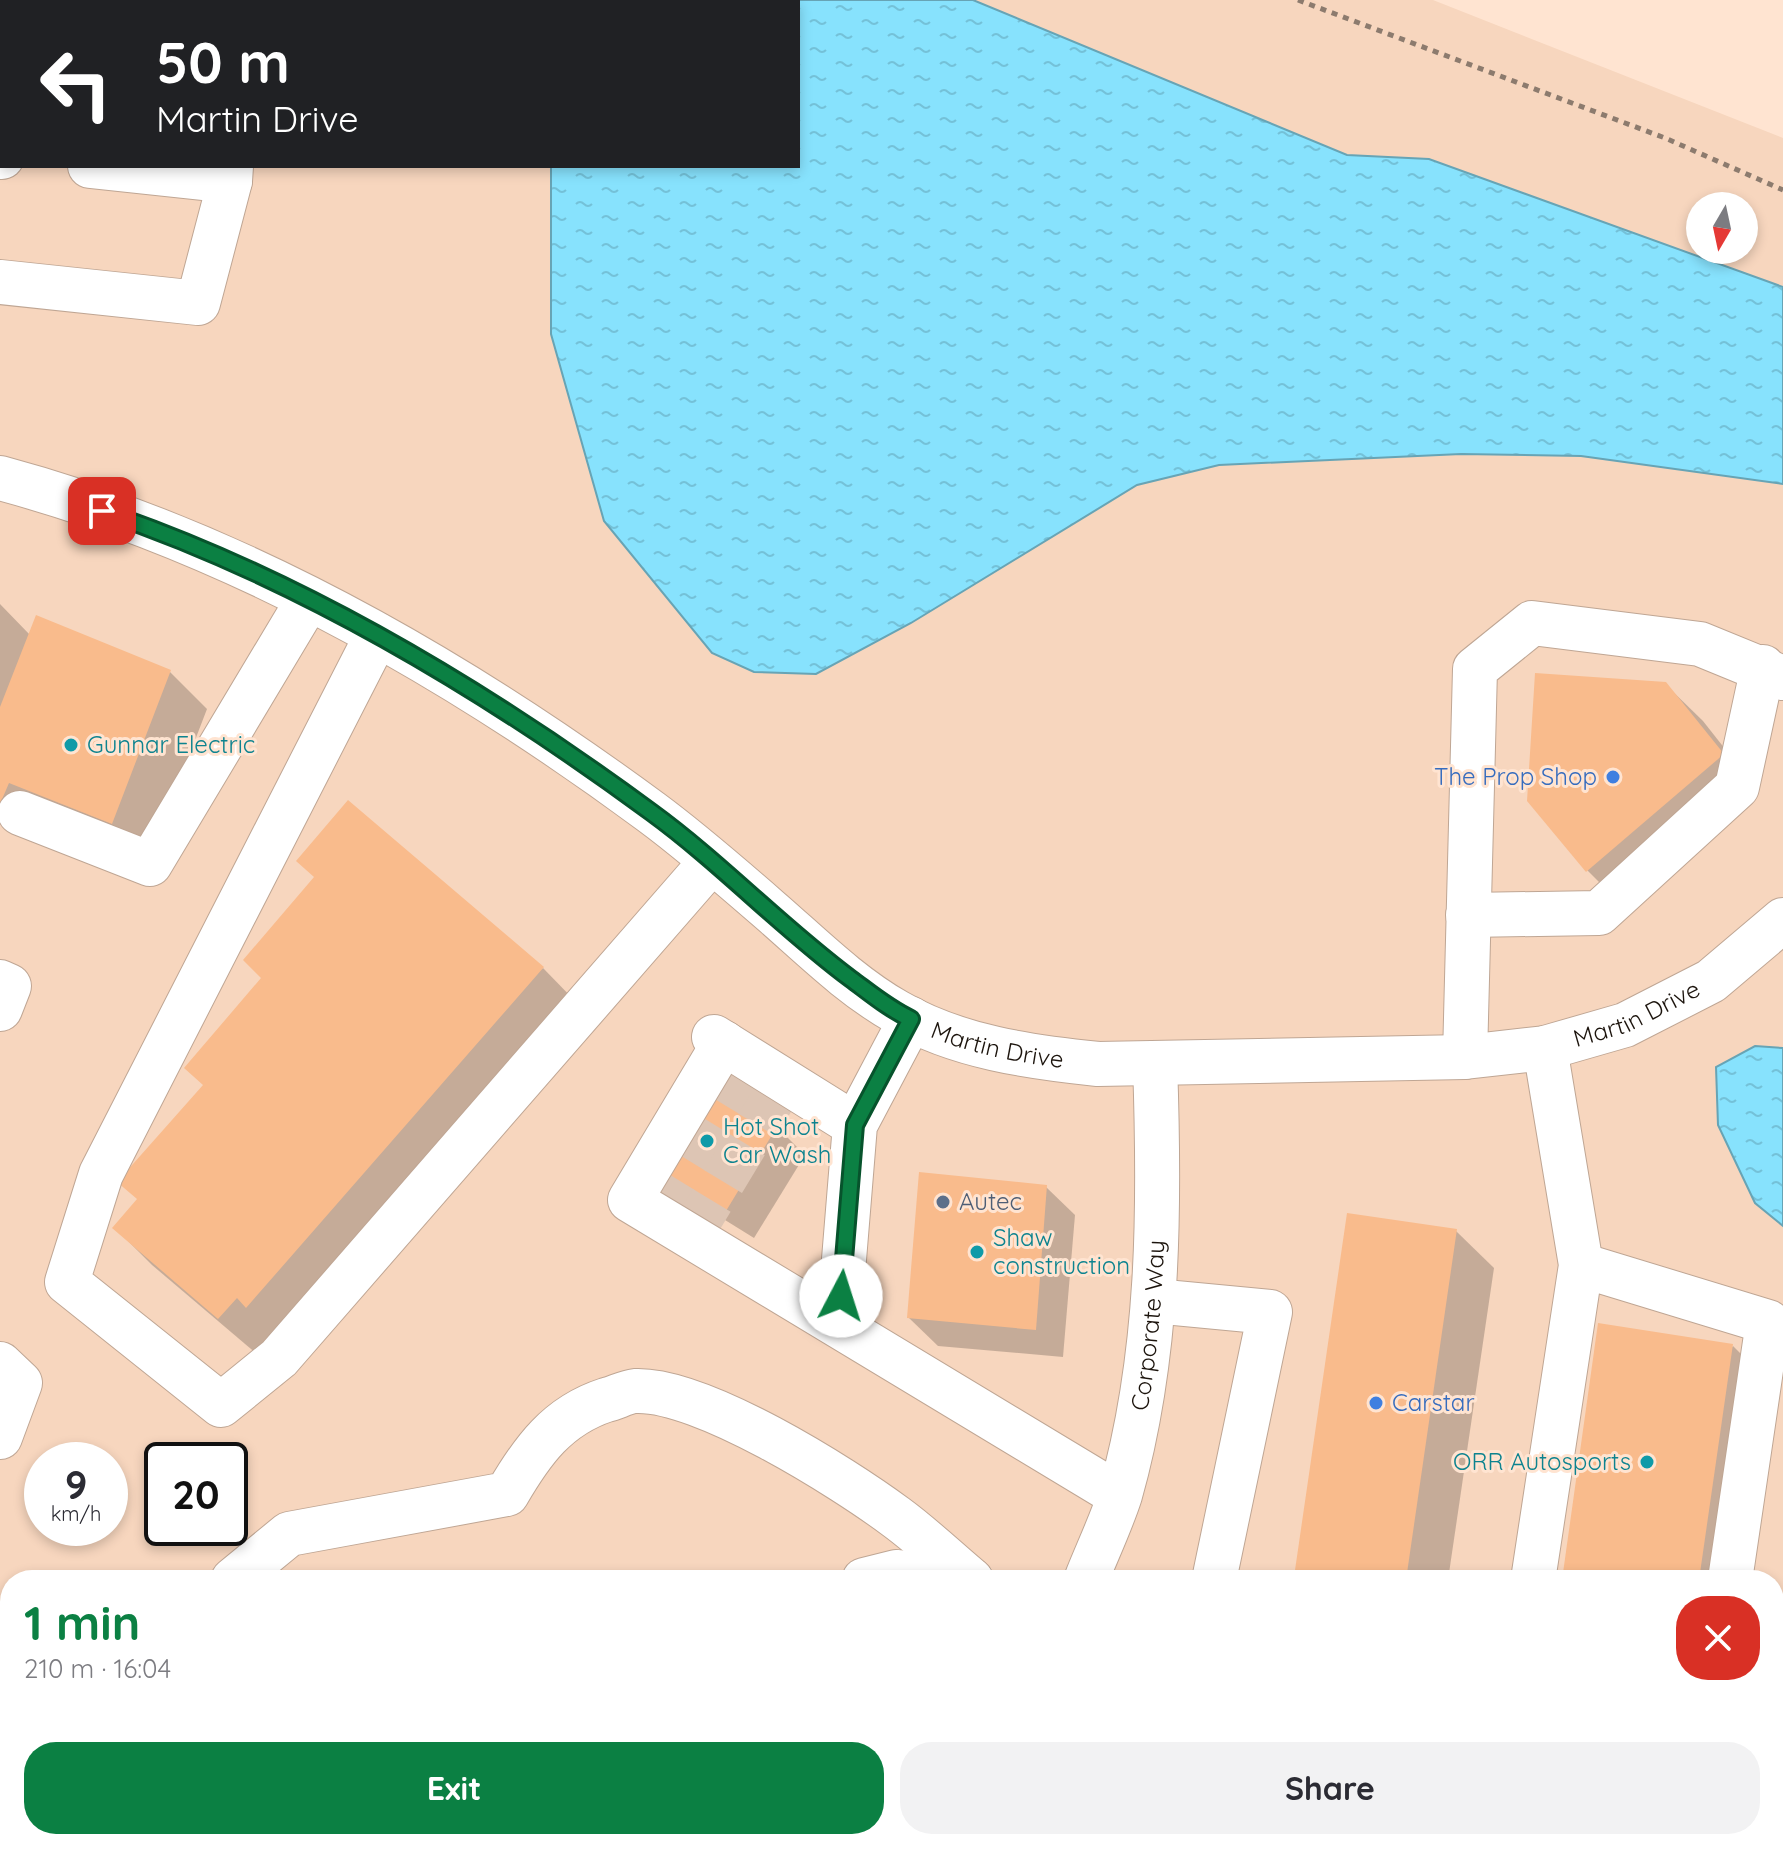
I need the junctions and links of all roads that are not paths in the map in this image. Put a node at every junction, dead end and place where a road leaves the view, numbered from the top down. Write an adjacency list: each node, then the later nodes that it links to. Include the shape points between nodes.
1 (130, 168): 2 (street)
2 (230, 173): 3 (street, via 198,303)
3 (0, 282)
4 (0, 478): 5 (street, Martin Drive, via 206,550)
5 (308, 600): 6 (street, Martin Drive); 8 (street, via 150,864)
6 (377, 635): 9 (street, Martin Drive, via 508,713 653,813); 9 (street, via 101,1174 67,1282 221,1405 279,1358)
7 (1773, 673): 10 (street, via 1737,787 1599,913); 10 (street, via 1700,644 1532,623 1475,669)
8 (20, 813)
9 (711, 862): 14 (street, Martin Drive, via 820,956)
10 (1468, 915): 16 (street)
11 (1783, 920): 15 (street, Martin Drive, via 1711,981 1625,1025)
12 (0, 982): 13 (street, via 9,986)
13 (0, 1009)
14 (911, 1019): 17 (street, Martin Drive, via 962,1040 1039,1058); 18 (street)
15 (1545, 1048): 16 (street, Martin Drive); 19 (street)
16 (1465, 1057): 17 (street, Martin Drive)
17 (1155, 1063): 21 (street, Corporate Way, via 1159,1184)
18 (855, 1125): 20 (street); 24 (street, via 719,1040 630,1200)
19 (1581, 1265): 29 (street); 30 (street, via 1768,1322)
20 (841, 1296)
21 (1154, 1301): 24 (street, Corporate Way); 28 (street, via 1270,1312)
22 (0, 1364): 23 (street, via 20,1383)
23 (0, 1437)
24 (1119, 1495): 27 (street, Corporate Way)
25 (245, 1570): 26 (street, via 289,1534 507,1494 553,1427 585,1407 634,1391 687,1400 759,1432 896,1516)
26 (959, 1570)
27 (1101, 1570)
28 (1216, 1570)
29 (1535, 1570)
30 (1731, 1570)

